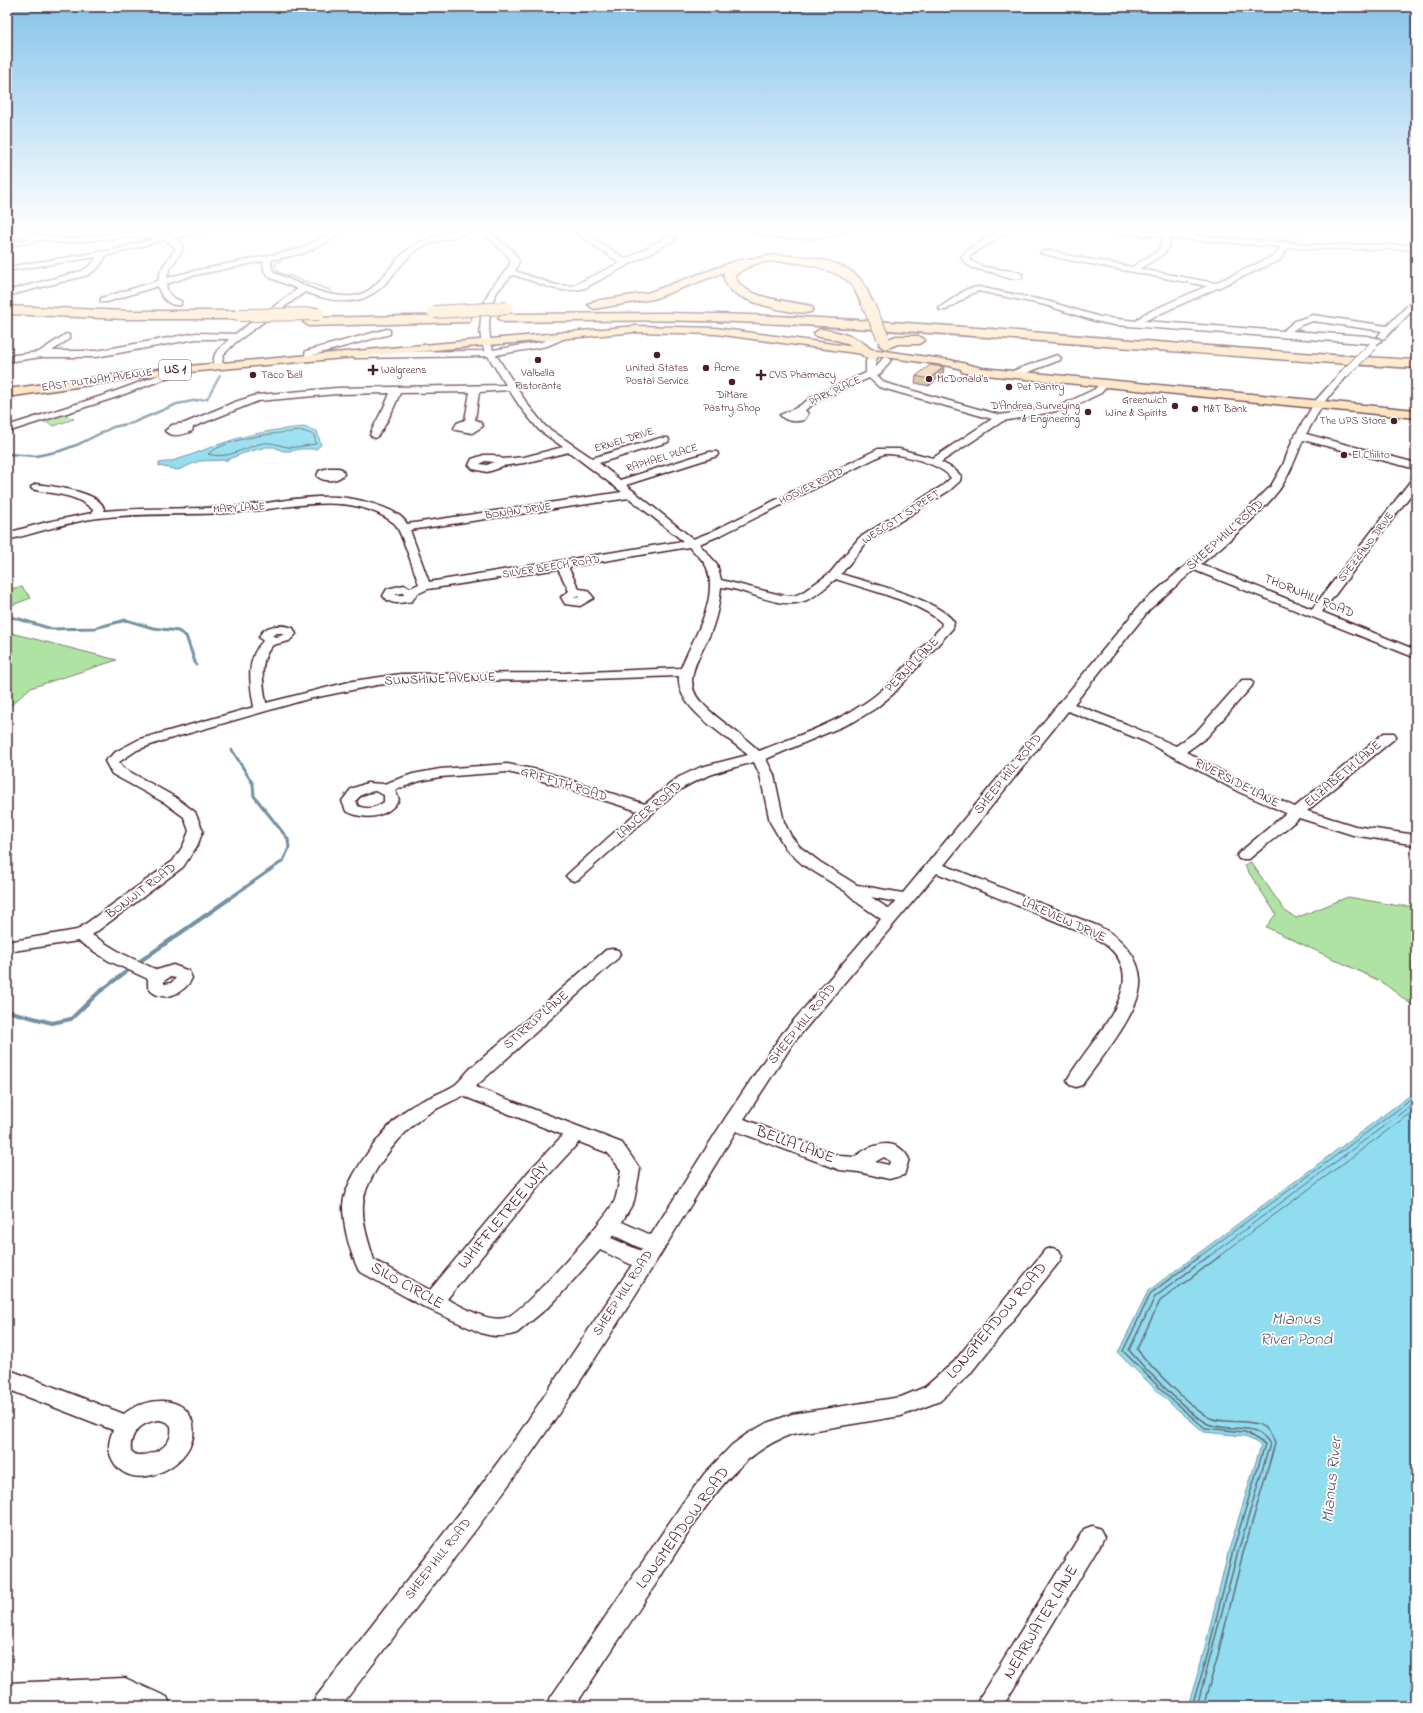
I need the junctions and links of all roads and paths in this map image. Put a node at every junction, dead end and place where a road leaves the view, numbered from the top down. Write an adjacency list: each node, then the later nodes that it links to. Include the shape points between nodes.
1 (7, 310): 14 (highway)
2 (275, 310): 23 (street)
3 (488, 310): 27 (street, via 484,337)
4 (531, 310): 10 (highway)
5 (814, 310): 15 (highway)
6 (867, 310): 26 (highway, bridge)
7 (1069, 310): 16 (street, via 1098,319)
8 (1161, 310): 16 (street, via 1140,320)
9 (1408, 310): 18 (street, SHEEP HILL ROAD)
10 (506, 312): 11 (highway); 13 (highway, bridge, via 434,312); 13 (highway, via 465,319); 15 (highway, via 723,310)
11 (579, 317): 17 (highway, via 683,320); 28 (highway, via 675,316 791,320)
12 (7, 318): 14 (highway, via 112,322)
13 (314, 318): 14 (highway)
14 (237, 319)
15 (933, 322): 31 (highway)
16 (1139, 324): 21 (street)
17 (778, 329): 25 (highway, via 822,335 832,339); 29 (highway, via 840,337)
18 (1389, 329): 21 (street, via 1313,318 1288,329); 24 (street, SHEEP HILL ROAD)
19 (690, 330): 25 (main road, EAST PUTNAM AVENUE / US 1, via 712,330); 27 (main road, EAST PUTNAM AVENUE / US 1, via 646,329 567,334); 29 (main road, EAST PUTNAM AVENUE / US 1)
20 (387, 332): 32 (street, via 309,353)
21 (1286, 334): 24 (street, via 1367,339)
22 (66, 337): 30 (street)
23 (237, 337): 30 (street, via 196,336 96,354); 36 (street, via 219,354)
24 (1375, 343): 45 (street, SHEEP HILL ROAD, bridge, via 1323,396)
25 (824, 345): 29 (main road, EAST PUTNAM AVENUE / US 1)
26 (883, 347): 28 (highway, via 896,340 907,340); 29 (main road, EAST PUTNAM AVENUE / US 1); 29 (highway, via 875,344); 38 (main road, EAST PUTNAM AVENUE / US 1, via 962,370); 39 (street, PARK PLACE, via 877,372)
27 (488, 348): 32 (main road, EAST PUTNAM AVENUE / US 1); 41 (street)
28 (1220, 352): 35 (highway)
29 (870, 353): 39 (street, PARK PLACE)
30 (42, 354): 34 (street)
31 (1416, 356)
32 (308, 358): 36 (main road, EAST PUTNAM AVENUE / US 1)
33 (1056, 358): 38 (street)
34 (7, 359)
35 (1416, 364)
36 (217, 366): 37 (main road, EAST PUTNAM AVENUE / US 1)
37 (166, 371): 44 (main road, EAST PUTNAM AVENUE / US 1); 51 (street, via 167,375 148,383)
38 (1009, 374): 40 (main road, EAST PUTNAM AVENUE / US 1)
39 (871, 375): 46 (street, PARK PLACE, via 841,386); 48 (street, via 879,384 892,389)
40 (1104, 384): 45 (main road, EAST PUTNAM AVENUE / US 1); 48 (street, via 1098,391 1065,406)
41 (512, 387): 42 (street); 55 (street, via 536,422)
42 (475, 389): 43 (street); 49 (street)
43 (396, 390): 50 (street, via 337,391 257,398); 52 (street, via 390,408 383,416)
44 (7, 393)
45 (1318, 406): 47 (main road, EAST PUTNAM AVENUE / US 1); 53 (street, SHEEP HILL ROAD)
46 (799, 410)
47 (1416, 414)
48 (1000, 418): 59 (street)
49 (470, 422)
50 (187, 426)
51 (7, 429)
52 (375, 435)
53 (1300, 436): 60 (street); 71 (street, SHEEP HILL ROAD, via 1275,488 1231,532)
54 (664, 440): 57 (street, ERNEL DRIVE)
55 (571, 448): 57 (street); 58 (street, via 524,460)
56 (713, 454): 63 (street, RAPHAEL PLACE)
57 (591, 462): 63 (street)
58 (499, 463)
59 (933, 463): 70 (street, HOOVER ROAD, via 895,451 879,452); 73 (street, WESCOTT STREET, via 953,473 956,479 954,483 863,540)
60 (1416, 466)
61 (333, 478): 66 (street, via 335,482)
62 (1416, 481): 78 (street, SPEZZANO DRIVE)
63 (618, 484): 65 (street)
64 (36, 487): 67 (street, via 83,496 99,509)
65 (631, 494): 68 (street, BONAN DRIVE); 70 (street)
66 (330, 500): 67 (street, MARY LANE, via 240,509); 68 (street, MARY LANE, via 357,502 378,508 401,522)
67 (97, 515): 69 (street, MARY LANE, via 47,525)
68 (404, 528): 75 (street, MARY LANE)
69 (7, 537)
70 (692, 543): 72 (street, SILVER BEECH ROAD); 74 (street, via 710,564)
71 (1192, 565): 78 (street, THORNHILL ROAD); 83 (street, SHEEP HILL ROAD, via 1145,607)
72 (562, 566): 75 (street, SILVER BEECH ROAD); 77 (street)
73 (834, 575): 74 (street, WESCOTT STREET, via 807,595 795,600 780,599); 87 (street, PERNA LANE, via 934,610 946,618 947,628 888,691 871,705 850,718)
74 (716, 583): 81 (street, via 707,625)
75 (425, 586): 76 (street, SILVER BEECH ROAD)
76 (410, 592)
77 (575, 592)
78 (1315, 613): 80 (street, THORNHILL ROAD)
79 (270, 641): 84 (street, via 261,649 256,663)
80 (1416, 654)
81 (686, 672): 84 (street, SUNSHINE AVENUE, via 401,678 346,687); 87 (street, via 685,687 693,704 741,740)
82 (1247, 683): 86 (street, via 1202,734)
83 (1065, 705): 86 (street, RIVERSIDE LANE, via 1118,724); 94 (street, SHEEP HILL ROAD)
84 (261, 709): 88 (street, SUNSHINE AVENUE, via 152,741 122,753)
85 (1389, 736): 91 (street, ELIZABETH LANE)
86 (1177, 752): 91 (street, RIVERSIDE LANE, via 1253,793)
87 (758, 757): 90 (street, LANCER ROAD, via 706,770 684,780); 96 (street, via 768,778 781,832 796,852)
88 (112, 762): 98 (street, BONWIT ROAD, via 118,771 170,800 190,815 196,831 178,864)
89 (386, 789): 90 (street, GRIFFITH ROAD, via 395,784 440,773 507,768 533,773)
90 (648, 810): 95 (street, LANCER ROAD)
91 (1297, 812): 92 (street, RIVERSIDE LANE, via 1338,827 1383,837); 93 (street, ELIZABETH LANE)
92 (1416, 840)
93 (1244, 856)
94 (934, 867): 97 (street, SHEEP HILL ROAD); 102 (street, LAKEVIEW DRIVE, via 1036,906 1105,936 1119,949 1128,965 1132,986 1121,1015)
95 (574, 876)
96 (851, 888): 97 (street); 97 (street, via 866,901)
97 (899, 909): 104 (street, SHEEP HILL ROAD, via 788,1038)
98 (81, 935): 99 (street, BONWIT ROAD); 101 (street, via 116,957)
99 (7, 946)
100 (612, 954): 103 (street, STIRRUP LANE)
101 (158, 977)
102 (1076, 1080)
103 (462, 1089): 105 (street, SILO CIRCLE); 111 (street, SILO CIRCLE, via 413,1115 380,1148 362,1179 353,1204 358,1240 366,1265)
104 (732, 1122): 106 (street, BELLA LANE, via 820,1156); 109 (street, SHEEP HILL ROAD)
105 (577, 1132): 107 (street, SILO CIRCLE, via 615,1148 630,1169 624,1201); 111 (street, WHIFFLETREE WAY, via 526,1188)
106 (859, 1165)
107 (610, 1225): 108 (street, SILO CIRCLE); 109 (street)
108 (596, 1240): 109 (street); 111 (street, SILO CIRCLE, via 546,1297 510,1327 488,1327)
109 (649, 1253): 117 (street, SHEEP HILL ROAD, via 526,1442)
110 (1052, 1256): 118 (street, LONGMEADOW ROAD, via 968,1361 938,1391 899,1407 783,1428 756,1440 735,1458 677,1532)
111 (432, 1302)
112 (7, 1379): 113 (street)
113 (127, 1425)
114 (1092, 1537): 119 (street, NEARWATER LANE)
115 (7, 1696): 116 (street, via 125,1691)
116 (158, 1706)
117 (325, 1706)
118 (560, 1706)
119 (989, 1706)

